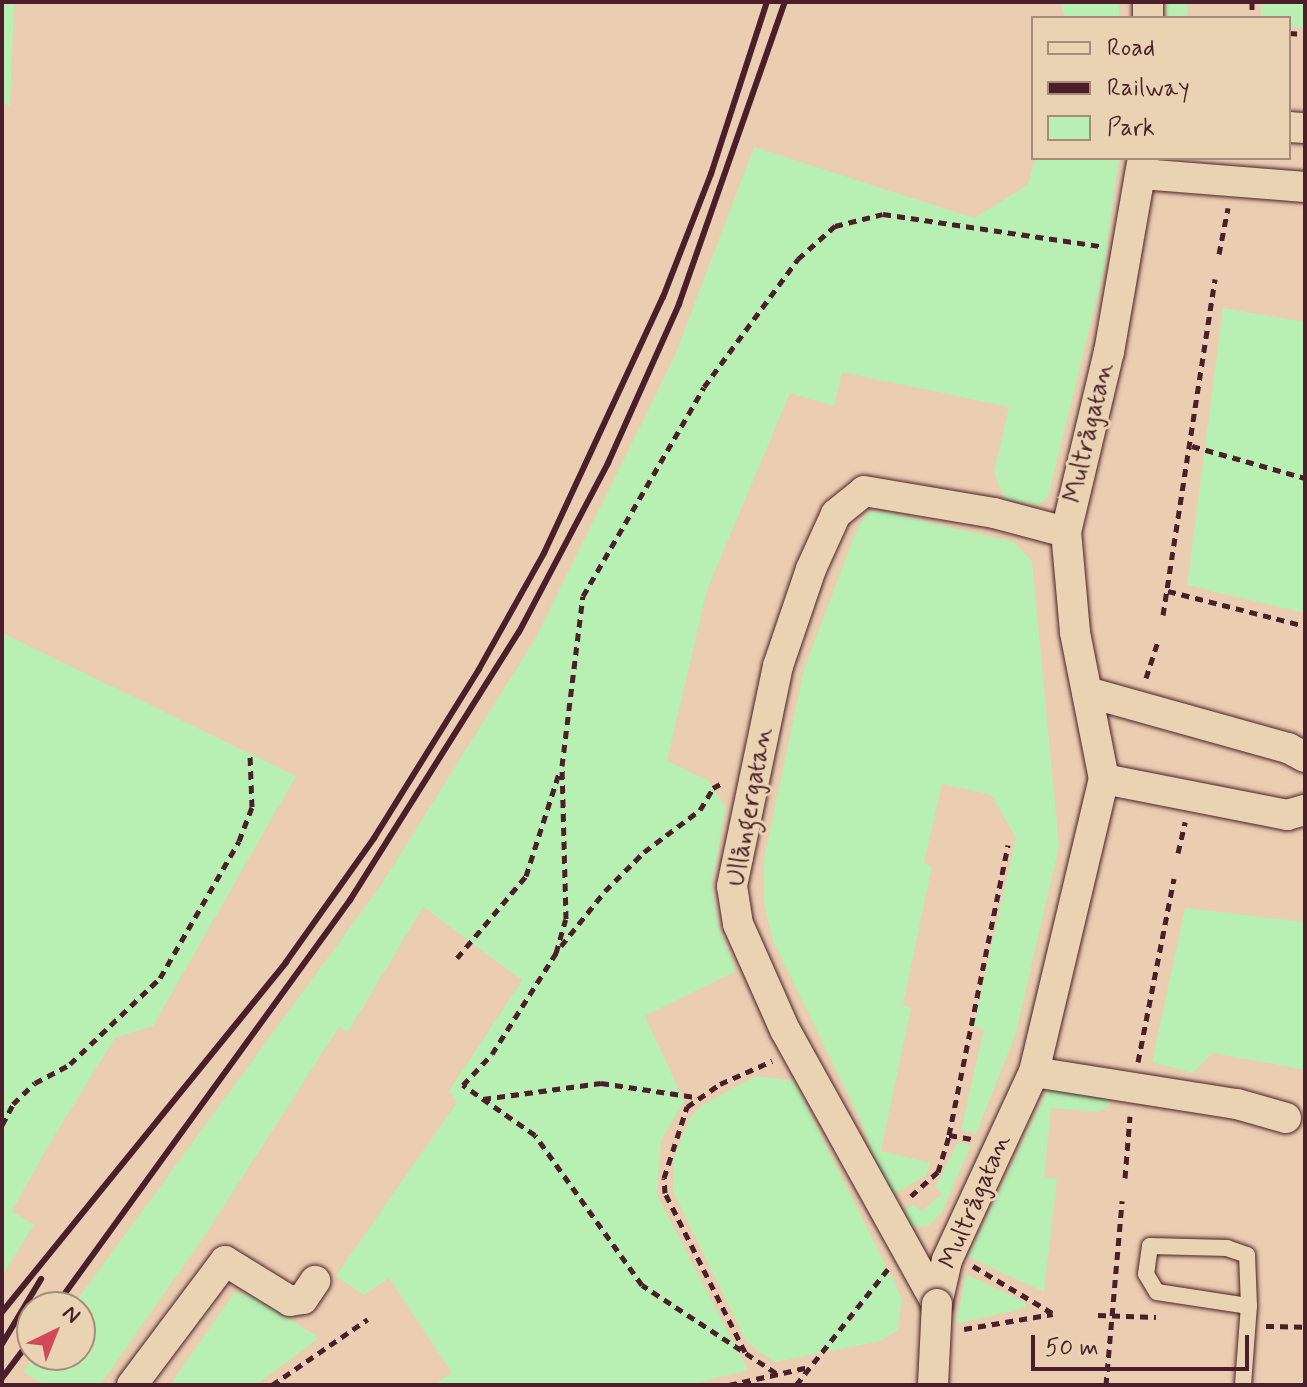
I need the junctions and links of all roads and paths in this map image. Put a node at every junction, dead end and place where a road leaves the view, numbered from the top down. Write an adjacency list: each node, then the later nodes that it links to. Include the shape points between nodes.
1 (1142, 166): 2 (street, Multrågatan); 4 (street, Multrågatan)
2 (1233, 183): 3 (street, Multrågatan); 5 (path)
3 (1305, 187)
4 (1126, 251): 9 (street, Multrågatan, via 1109,352); 18 (path, via 883,214 835,226 798,259 704,387 583,596)
5 (1219, 254)
6 (1215, 279): 7 (path)
7 (1192, 446): 8 (path); 10 (path)
8 (1305, 478)
9 (1066, 532): 14 (street, Multrågatan, via 1075,632); 35 (street, Ullångergatan, via 994,513 864,491 836,514 778,666 732,886 738,924 785,1030)
10 (1168, 591): 11 (path); 12 (path)
11 (1163, 615)
12 (1305, 626)
13 (1158, 640): 15 (path)
14 (1087, 692): 15 (street); 19 (street, Multrågatan)
15 (1137, 706): 17 (street)
16 (250, 754): 32 (path, via 252,807 239,841 160,978 70,1064 35,1083 13,1104)
17 (1305, 757)
18 (562, 766): 24 (path, via 569,879); 25 (path, via 526,876)
19 (1104, 779): 21 (street, via 1287,815); 27 (street, Multrågatan)
20 (713, 788): 24 (path, via 700,810 635,862)
21 (1305, 810)
22 (1008, 845): 35 (path, via 938,1172)
23 (1174, 878): 28 (path)
24 (557, 950): 30 (path, via 492,1054 463,1085)
25 (457, 958)
26 (763, 1065): 29 (path)
27 (1034, 1072): 28 (street); 37 (street, Multrågatan)
28 (1132, 1087): 31 (street, via 1237,1104); 33 (path)
29 (696, 1097): 30 (path, via 601,1083); 45 (path, via 666,1158 665,1193)
30 (482, 1099): 45 (path, via 535,1135 642,1285)
31 (1286, 1118)
32 (2, 1125)
33 (1125, 1178)
34 (1122, 1201): 53 (path)
35 (883, 1212): 36 (street, Ullångergatan)
36 (904, 1250): 39 (street, Ullångergatan); 46 (path)
37 (950, 1254): 39 (street, Multrågatan); 44 (path, via 1039,1300 1054,1314)
38 (315, 1281): 48 (street, via 303,1299 290,1301 225,1261)
39 (937, 1304): 52 (street, Multrågatan, bridge)
40 (1249, 1306): 40 (lane, via 1247,1255 1227,1248 1150,1246 1146,1274 1157,1292); 54 (lane)
41 (368, 1319): 49 (path)
42 (1271, 1327): 43 (path)
43 (1305, 1327)
44 (953, 1331)
45 (745, 1353): 47 (path)
46 (810, 1366): 47 (path); 51 (path)
47 (776, 1373): 50 (path)
48 (132, 1385)
49 (272, 1385)
50 (729, 1385)
51 (796, 1385)
52 (933, 1385)
53 (1106, 1385)
54 (1243, 1385)

